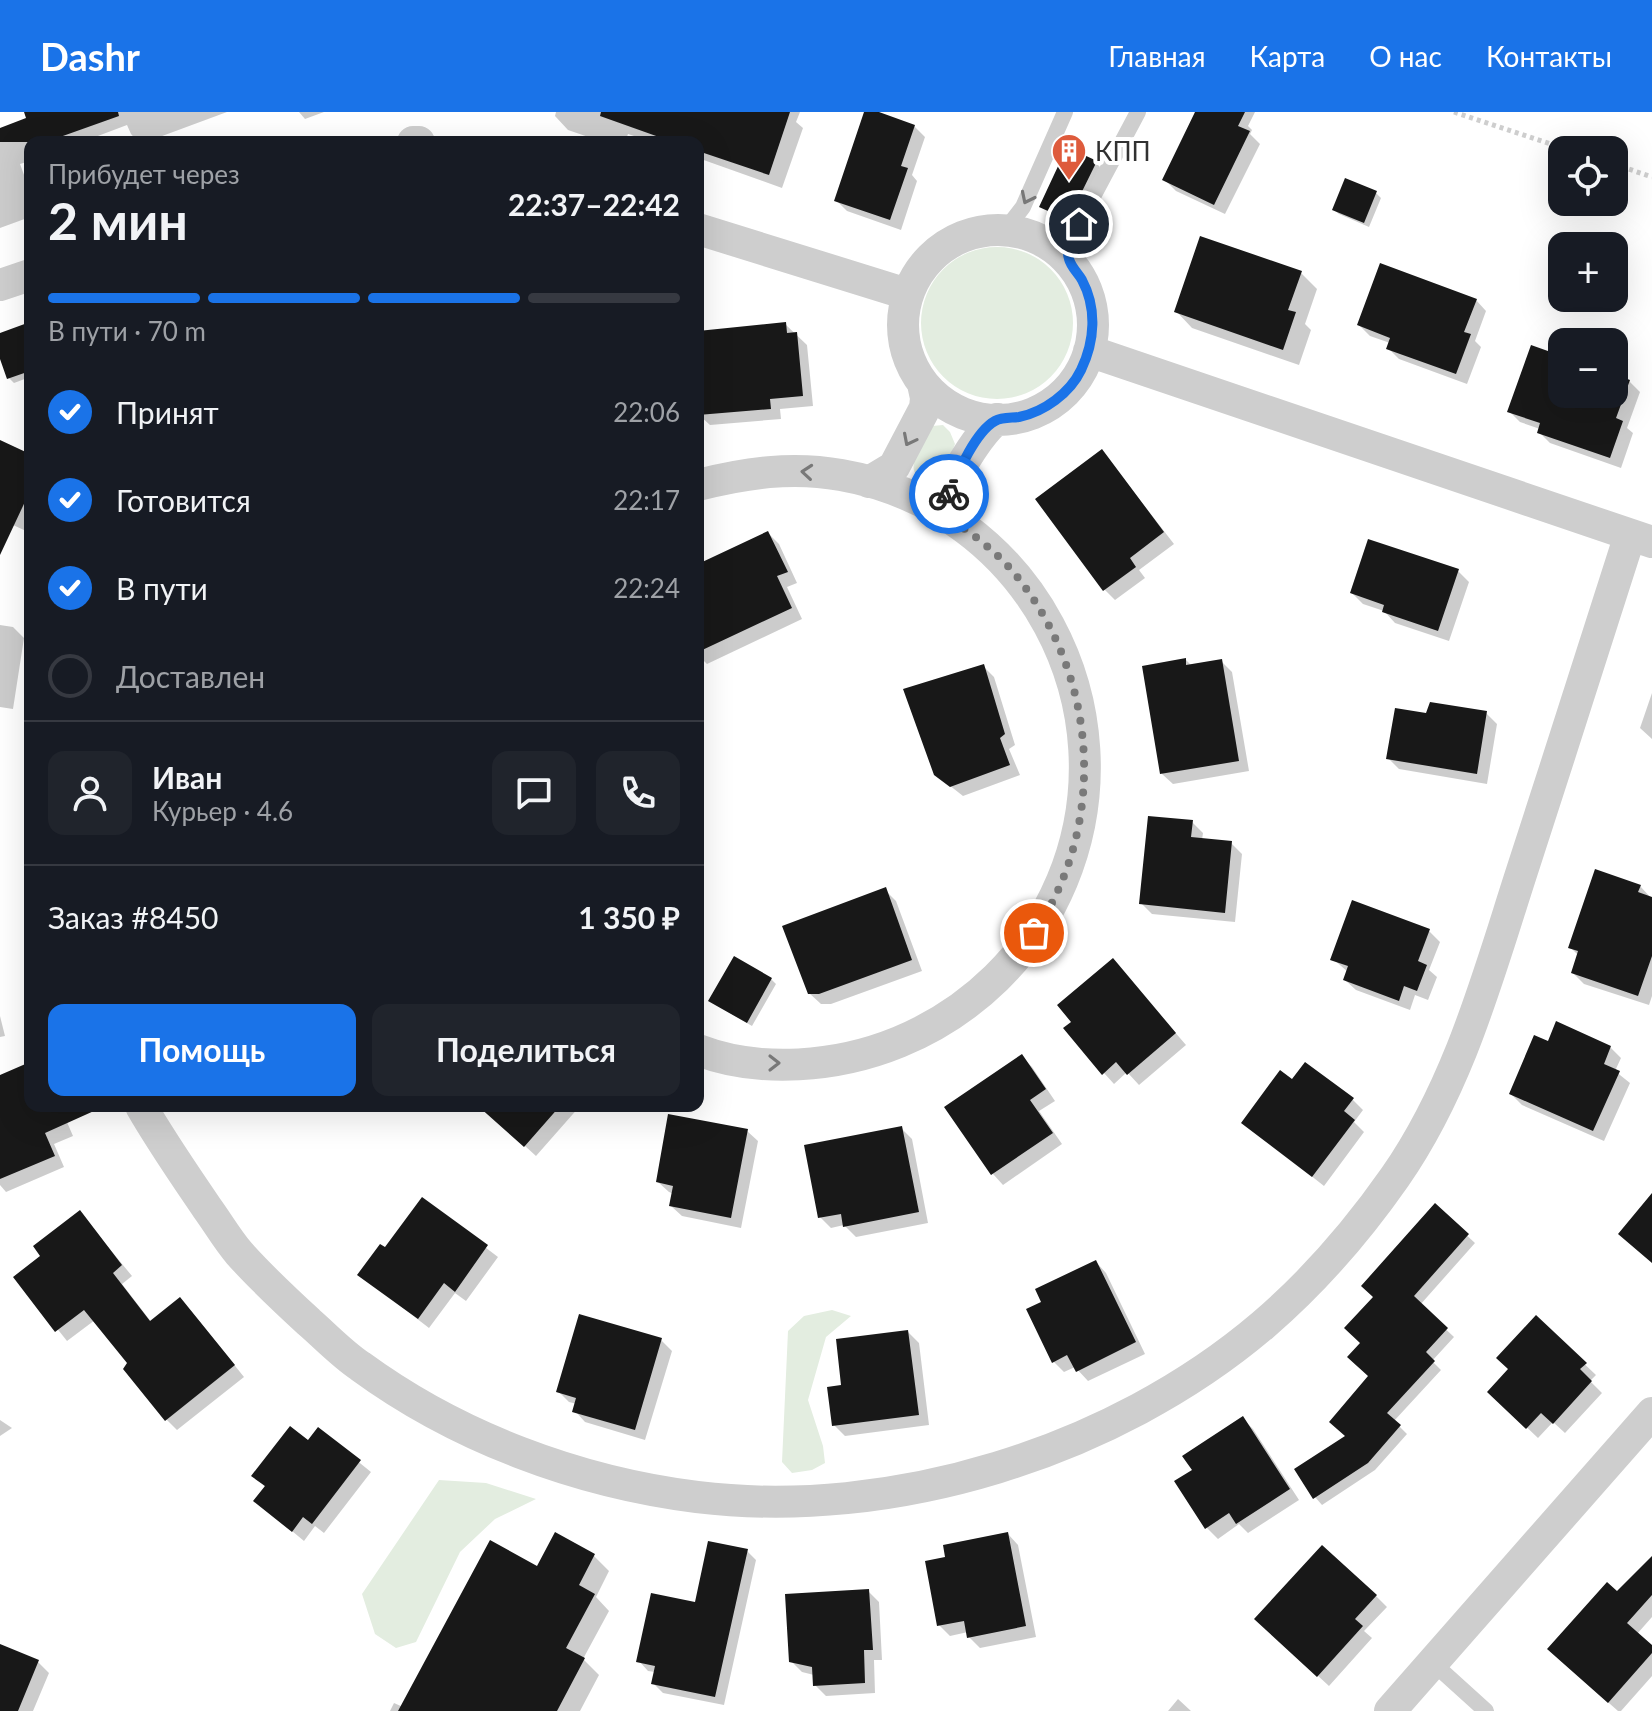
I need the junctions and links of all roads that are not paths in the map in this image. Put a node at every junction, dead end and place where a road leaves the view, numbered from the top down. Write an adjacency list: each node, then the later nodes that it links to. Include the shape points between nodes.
1 (1065, 112): 3 (lane, one-way to 3, via 1023,207)
2 (1138, 112): 5 (lane, via 1071,238)
3 (1006, 229): 5 (street, via 1051,245); 8 (street, via 980,231 935,253)
4 (704, 231): 8 (street)
5 (1069, 261): 9 (street, via 1091,303)
6 (24, 277): 7 (street)
7 (0, 285)
8 (907, 294): 10 (street, via 904,341)
9 (1089, 351): 11 (street, via 1072,383 1044,408); 15 (street)
10 (923, 384): 11 (street, via 956,410); 12 (street, one-way to 12, via 925,408 894,467)
11 (997, 419): 14 (street, via 978,437 952,486)
12 (869, 482): 13 (street, one-way to 13, via 790,470); 14 (street)
13 (704, 484)
14 (949, 518): 16 (street, one-way to 14, via 760,1063 818,1063 875,1052 928,1030 977,998 1018,957 1050,909 1073,855 1085,799 1085,740 1074,684 1053,630 1021,582 981,540)
15 (1641, 538): 17 (street, via 1473,1022 1438,1103 1398,1174 1309,1280 1226,1354 1131,1412 1023,1461 952,1481 879,1493 748,1500 696,1497 638,1485 510,1449 464,1429 358,1365 277,1292 236,1249)
16 (704, 1051)
17 (145, 1112)
18 (1652, 1413): 19 (street)
19 (1433, 1663): 20 (street); 21 (lane)
20 (1390, 1711)
21 (1486, 1711)

